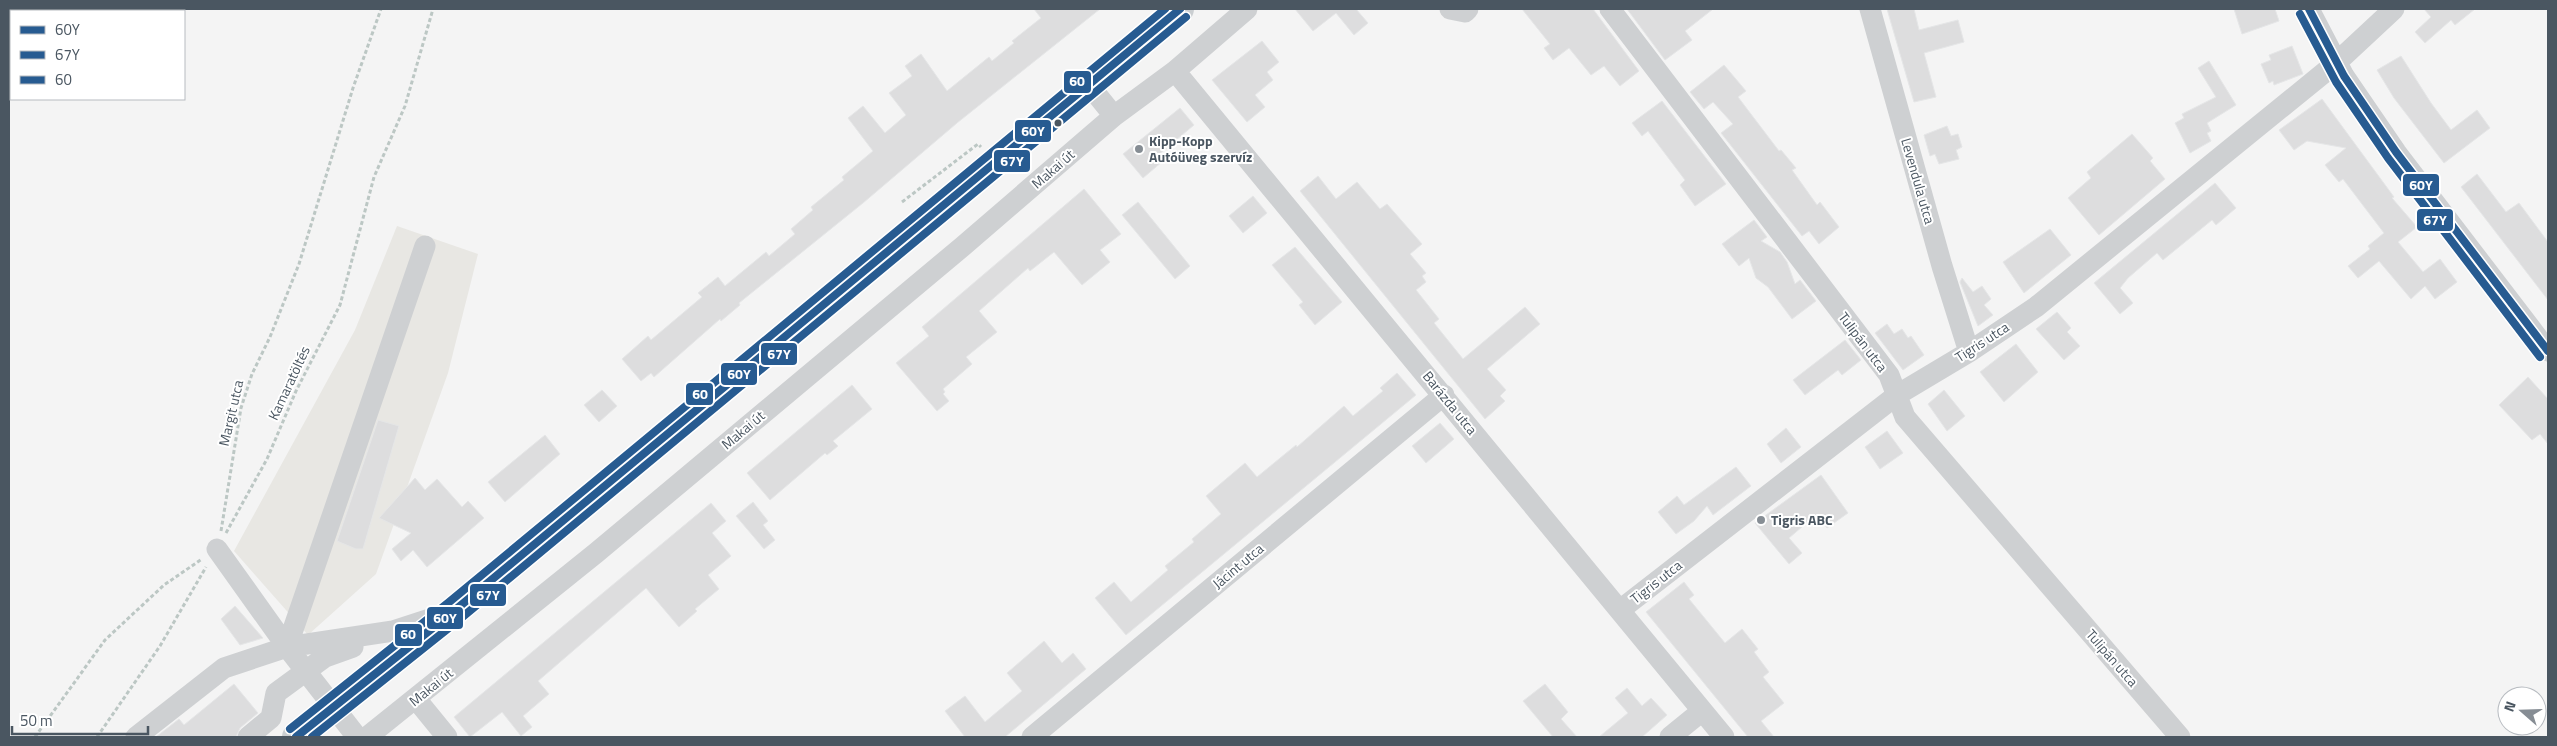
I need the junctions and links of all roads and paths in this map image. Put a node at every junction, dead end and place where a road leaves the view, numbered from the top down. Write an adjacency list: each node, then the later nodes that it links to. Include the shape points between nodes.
1 (381, 9): 20 (path, Margit utca, via 299,264 241,408)
2 (433, 9): 20 (path, Kamaratöltés, via 405,106 374,177 340,305 296,391 267,459)
3 (1180, 9): 13 (main road)
4 (1248, 9): 12 (street, Makai út)
5 (1450, 9): 6 (street, via 1465,12)
6 (1468, 9)
7 (1610, 9): 19 (street, Tulipán utca, via 1888,375)
8 (1870, 9): 17 (street, Levendula utca)
9 (2309, 9): 11 (street)
10 (2394, 9): 11 (street, Tigris utca)
11 (2336, 63): 16 (street, via 2396,152); 17 (street, Tigris utca, via 2036,307)
12 (1175, 70): 14 (street, Makai út); 18 (street, Barázda utca)
13 (1088, 85): 14 (street); 22 (main road)
14 (1114, 116): 26 (street, Makai út, via 946,260)
15 (425, 246): 24 (street)
16 (2548, 351)
17 (1969, 352): 19 (street, Tigris utca)
18 (1444, 395): 21 (street, Barázda utca); 37 (street, Jácint utca)
19 (1897, 395): 21 (street, Tigris utca); 40 (street, Tulipán utca, via 1905,417)
20 (217, 549): 24 (street); 29 (path, via 164,585 117,627); 30 (path, Kamaratöltés, via 160,646)
21 (1620, 610): 28 (street, Barázda utca)
22 (454, 611): 23 (street); 27 (main road)
23 (393, 631): 24 (street); 25 (street, via 325,657)
24 (287, 647): 25 (street); 31 (street, via 224,668)
25 (305, 671): 27 (street); 32 (street, via 276,693 271,718)
26 (416, 699): 35 (street, Makai út); 36 (street)
27 (333, 707): 33 (main road); 34 (street)
28 (1702, 710): 38 (street); 39 (street, Barázda utca)
29 (35, 737)
30 (98, 737)
31 (136, 737)
32 (248, 737)
33 (296, 737)
34 (356, 737)
35 (368, 737)
36 (447, 737)
37 (1032, 737)
38 (1670, 737)
39 (1724, 737)
40 (2180, 737)

